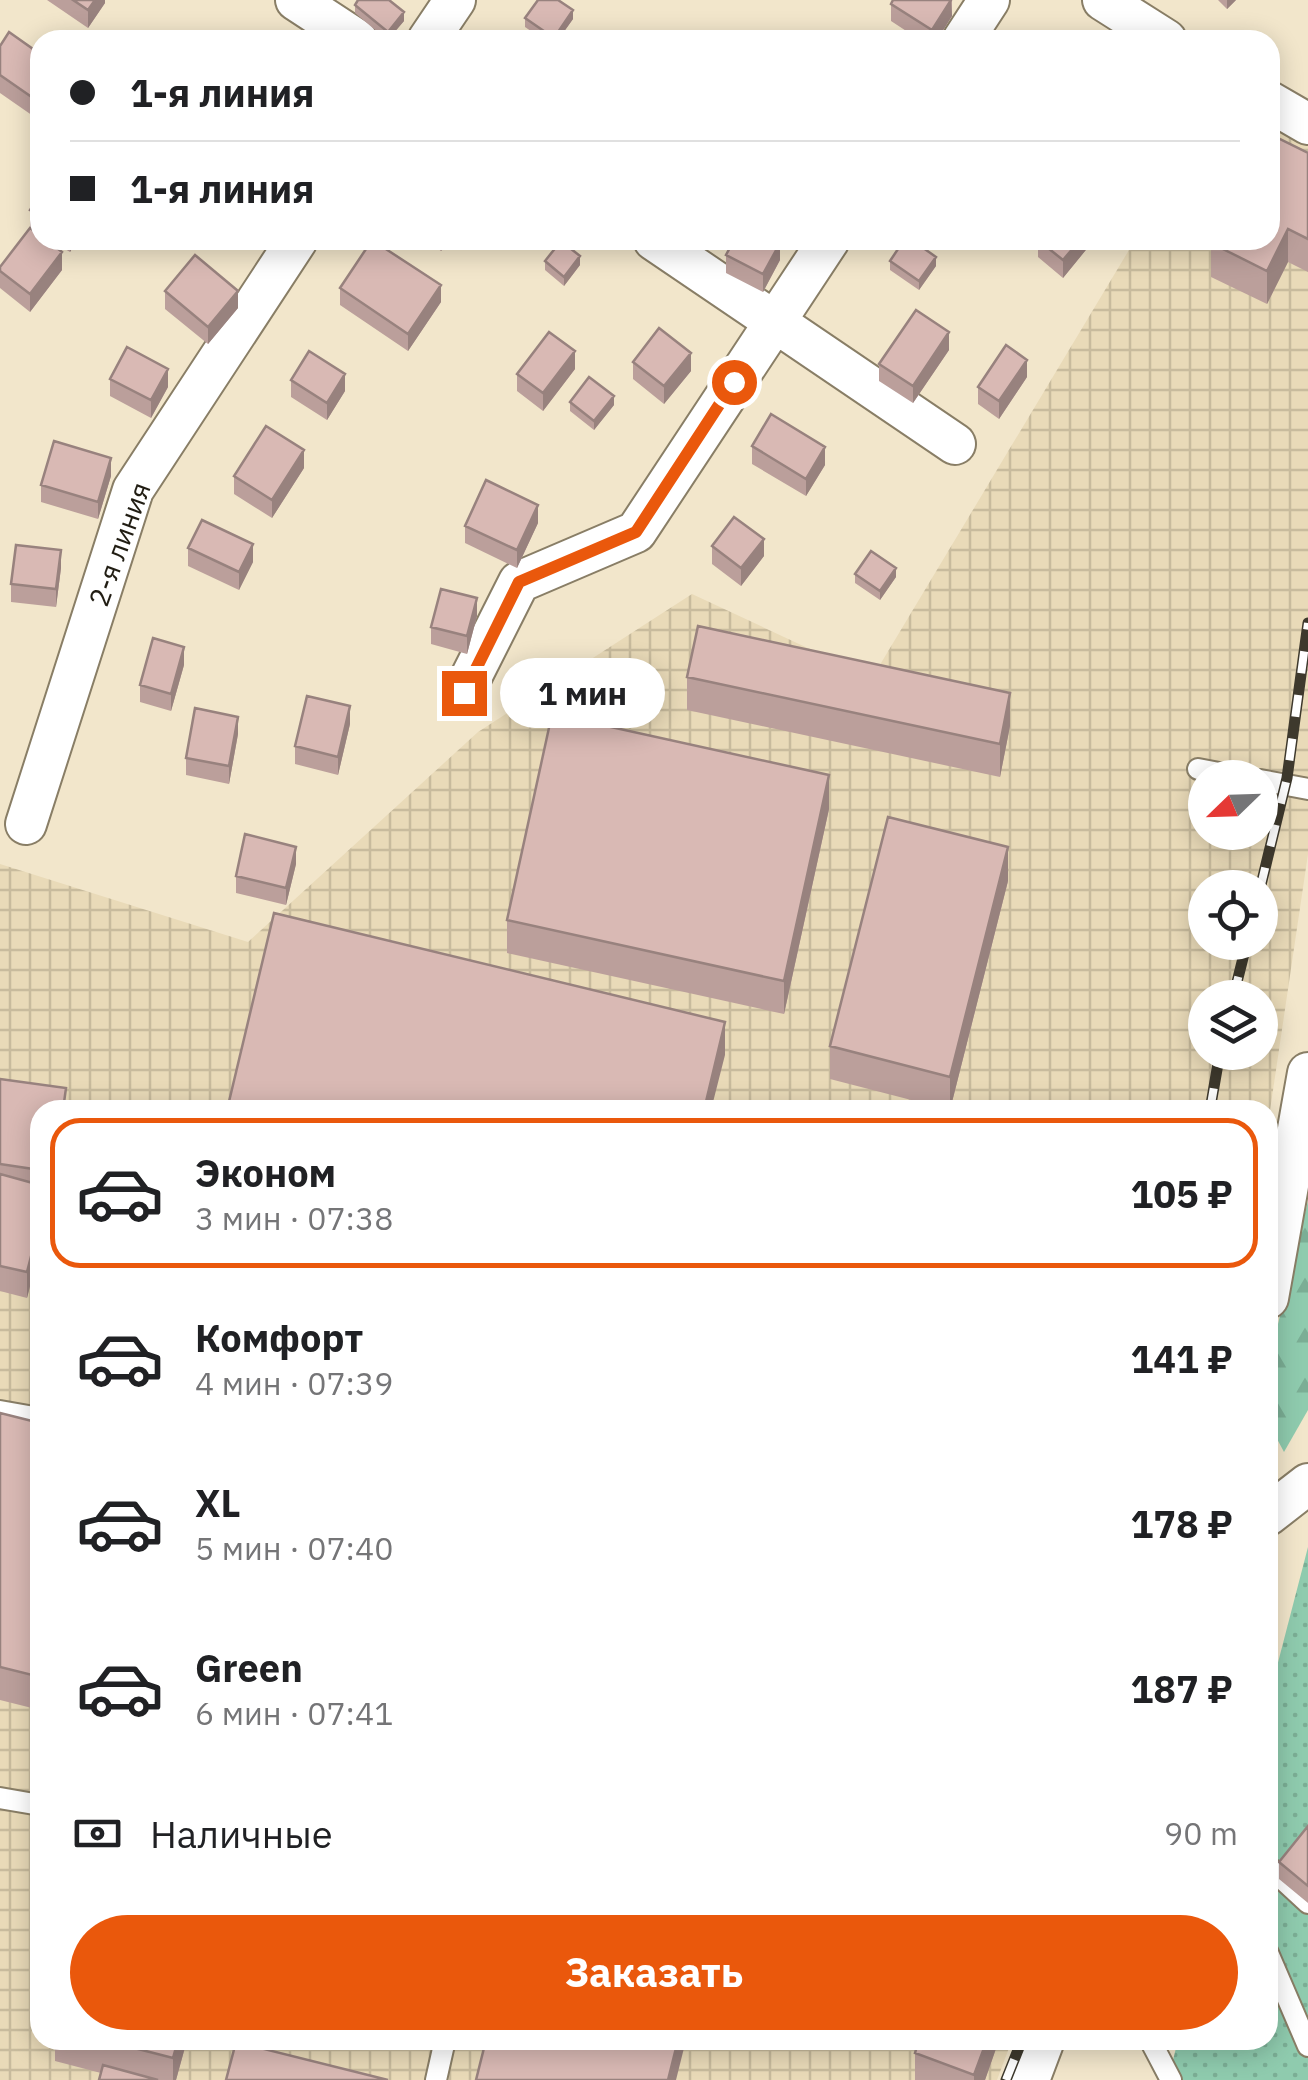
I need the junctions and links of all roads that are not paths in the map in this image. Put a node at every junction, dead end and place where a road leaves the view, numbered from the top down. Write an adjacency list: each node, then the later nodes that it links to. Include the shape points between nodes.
1 (296, 0): 5 (street)
2 (455, 0): 6 (street)
3 (989, 0): 7 (street)
4 (1102, 0): 8 (street)
5 (342, 30)
6 (435, 30)
7 (969, 30)
8 (1150, 30)
9 (290, 250): 17 (street, 2-я линия, via 134,490)
10 (669, 250): 12 (street)
11 (821, 250): 12 (street)
12 (774, 321): 13 (street); 14 (street, via 636,532 519,582)
13 (955, 444)
14 (464, 693)
15 (1278, 783): 16 (lane)
16 (1308, 789)
17 (26, 824)
18 (1308, 1073): 19 (street)
19 (1278, 1242)
20 (0, 1411): 21 (lane)
21 (30, 1416)
22 (1306, 1487): 23 (street)
23 (1278, 1508)
24 (0, 1798): 25 (lane)
25 (30, 1803)
26 (1278, 1875): 27 (lane)
27 (1308, 1903)
28 (1278, 1976): 29 (lane)
29 (1308, 2046)
30 (443, 2050): 33 (lane)
31 (1040, 2050): 34 (street)
32 (1155, 2050): 35 (lane)
33 (436, 2080)
34 (1029, 2080)
35 (1170, 2080)

